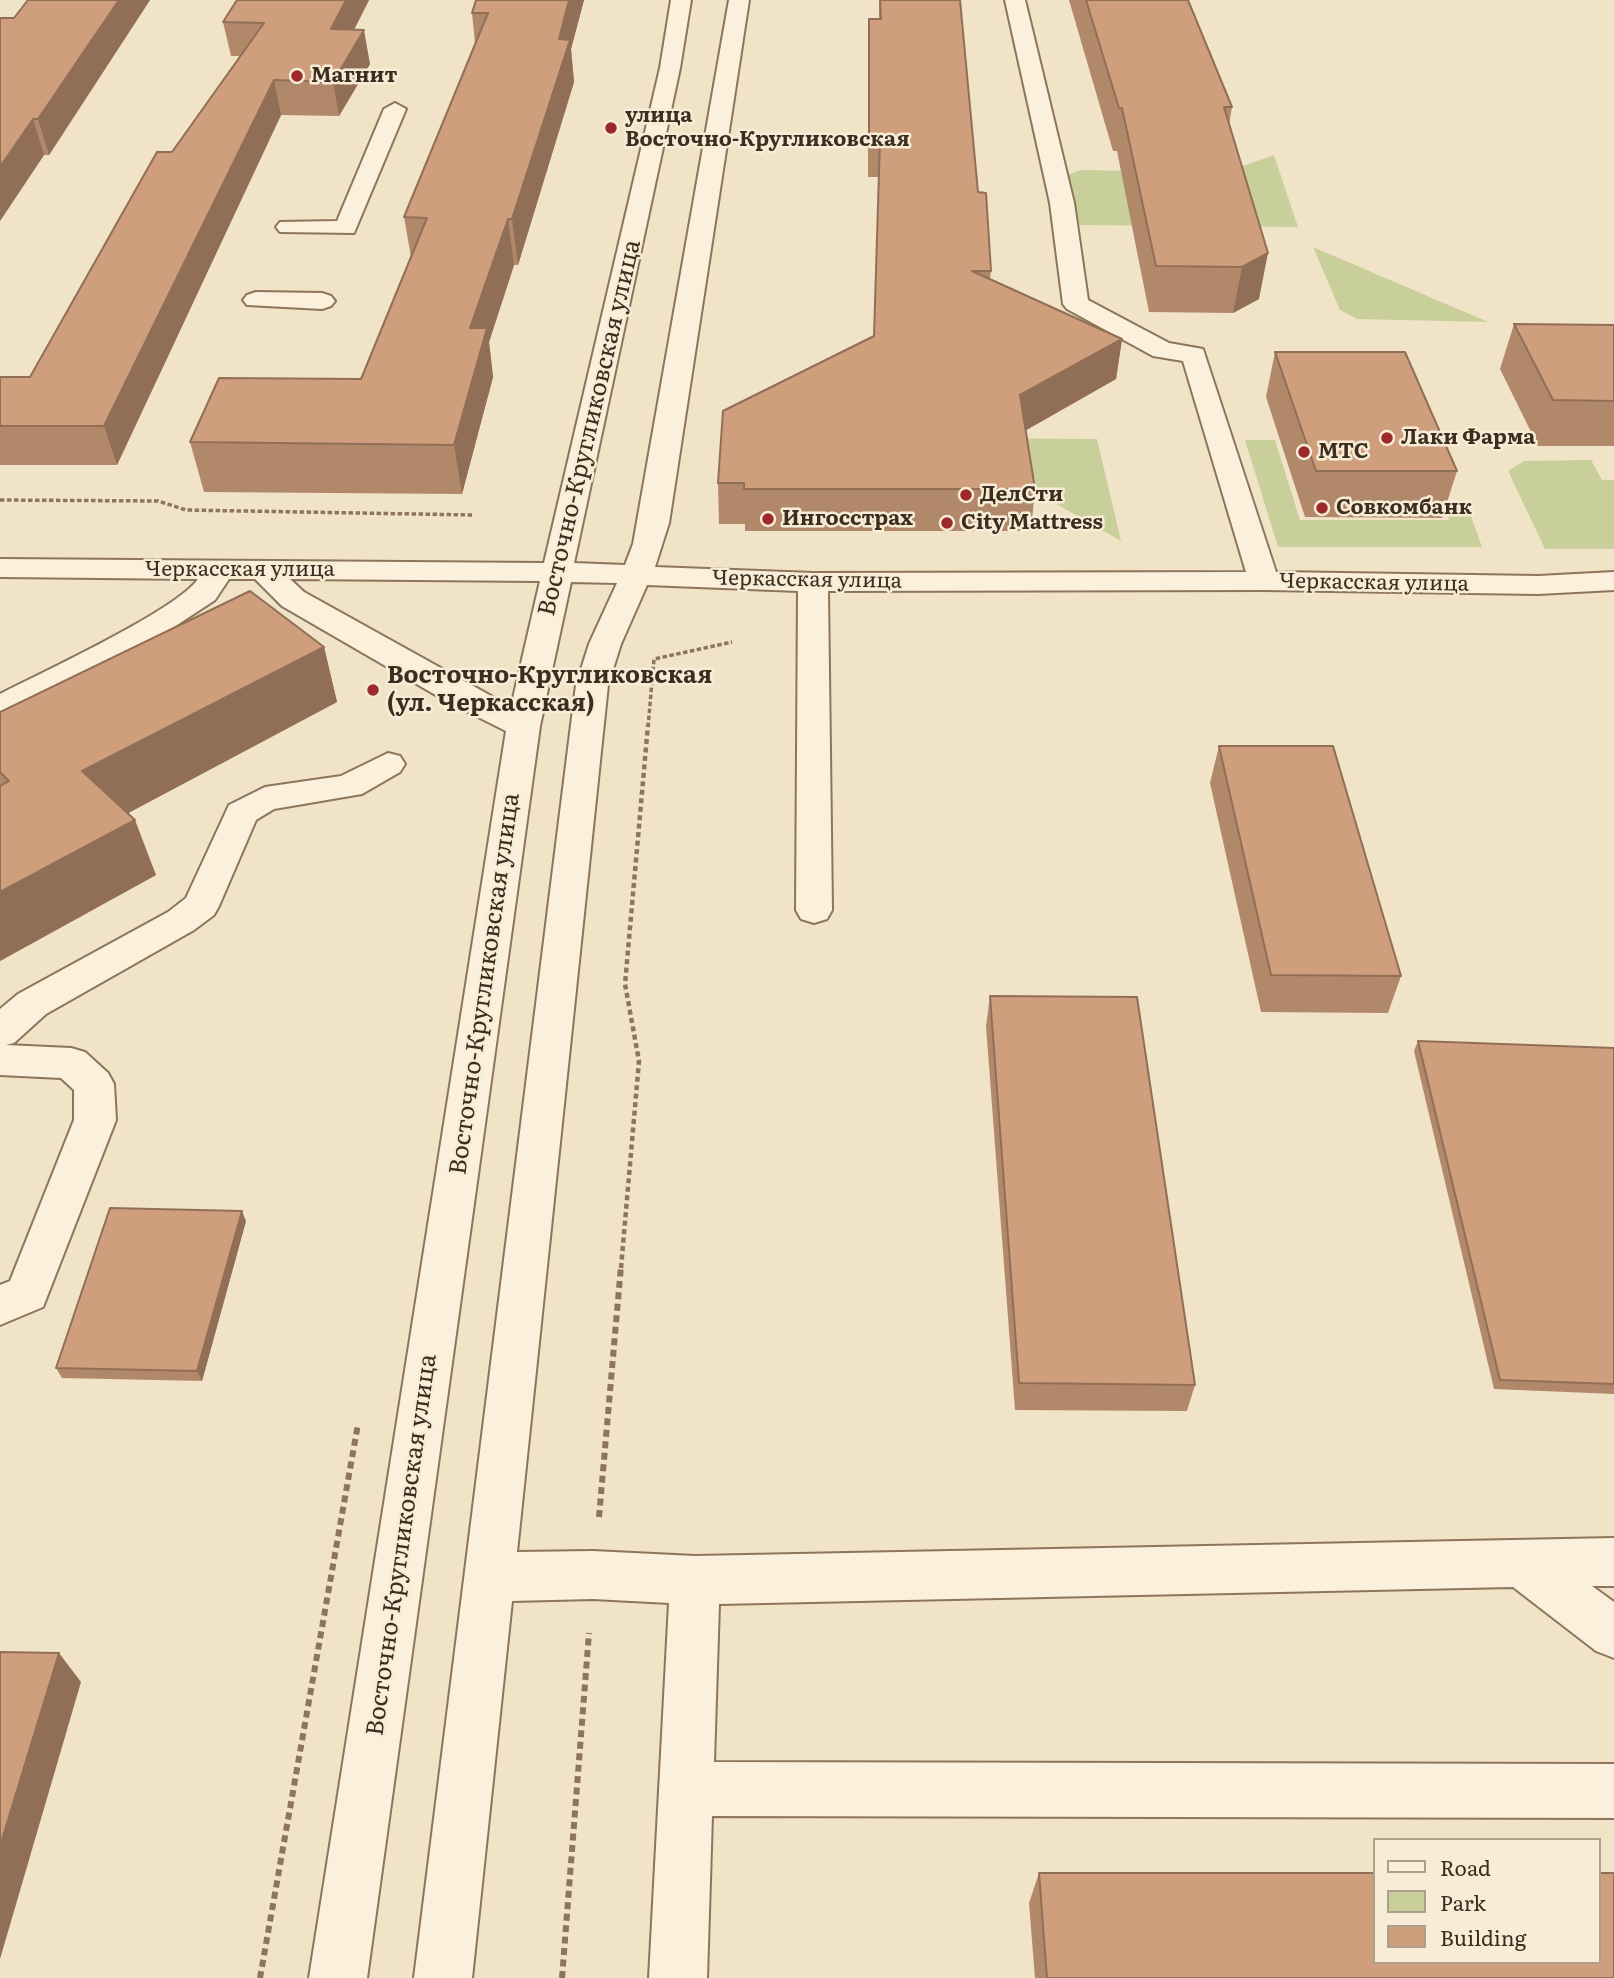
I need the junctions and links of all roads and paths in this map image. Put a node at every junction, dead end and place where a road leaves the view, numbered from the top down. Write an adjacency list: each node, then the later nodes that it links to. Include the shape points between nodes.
1 (681, 0): 13 (street, Восточно-Кругликовская улица)
2 (738, 0): 14 (street, via 656,510)
3 (1015, 0): 15 (street, via 1062,204 1076,304 1162,350 1195,355)
4 (395, 109): 5 (street, via 346,228 325,239)
5 (288, 227)
6 (256, 300): 7 (street)
7 (322, 301)
8 (0, 500): 9 (path, via 158,501 186,510)
9 (474, 515)
10 (0, 568): 11 (street, Черкасская улица)
11 (220, 569): 12 (street, Черкасская улица); 19 (street, via 204,593 160,622)
12 (263, 570): 13 (street, Черкасская улица); 20 (street, via 292,599)
13 (559, 572): 14 (street, Черкасская улица); 20 (street, Восточно-Кругликовская улица)
14 (638, 576): 17 (street, Черкасская улица); 29 (street, via 598,657 592,685)
15 (1264, 581): 16 (street, Черкасская улица, via 1538,585); 17 (street, Черкасская улица)
16 (1614, 581)
17 (813, 582): 22 (street)
18 (732, 642): 28 (path, via 654,659 625,984 639,1061)
19 (0, 708)
20 (523, 726): 34 (street, Восточно-Кругликовская улица)
21 (388, 764): 23 (street, via 350,786 265,799 241,813 201,906 32,1004)
22 (814, 910)
23 (0, 1032)
24 (0, 1060): 25 (street, via 71,1063 94,1084 95,1120 27,1294)
25 (0, 1306)
26 (1614, 1562): 27 (street)
27 (1521, 1563): 30 (street); 31 (street)
28 (593, 1575): 29 (street); 30 (street); 36 (path)
29 (490, 1577): 35 (street)
30 (695, 1580): 32 (street)
31 (1614, 1633)
32 (686, 1789): 33 (street); 37 (street)
33 (1614, 1791)
34 (338, 1978)
35 (443, 1978)
36 (562, 1978)
37 (678, 1978)

